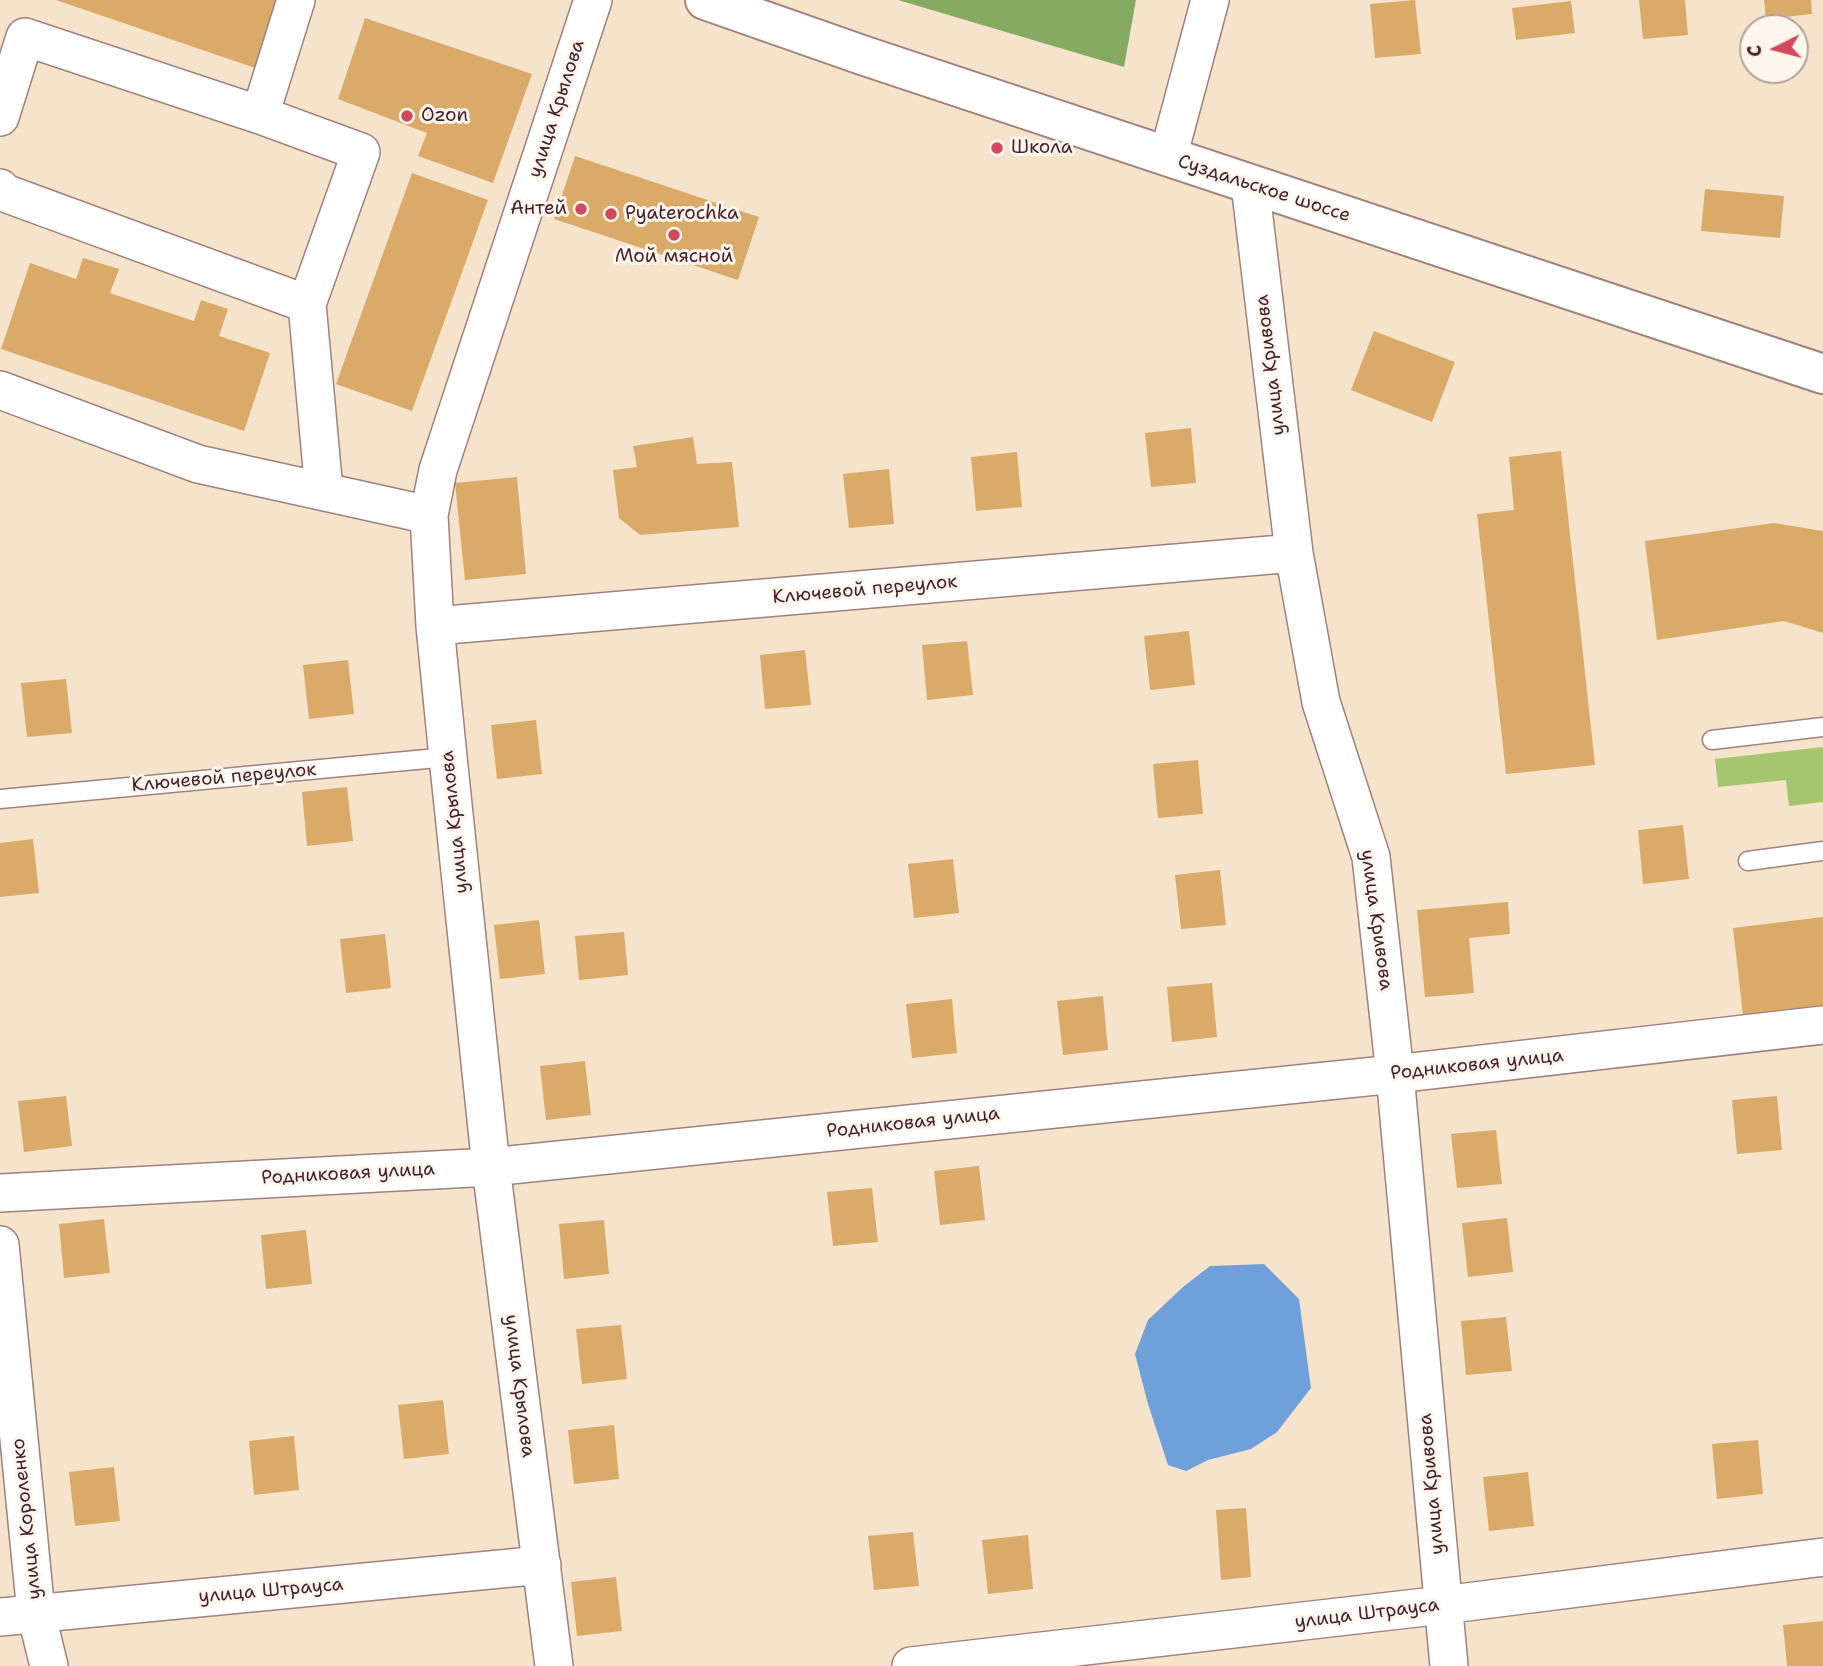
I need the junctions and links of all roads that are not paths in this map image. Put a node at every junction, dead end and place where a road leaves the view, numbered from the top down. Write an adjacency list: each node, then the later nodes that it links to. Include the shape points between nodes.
1 (296, 0): 5 (street)
2 (593, 0): 14 (street, улица Крылова, via 438,470)
3 (705, 0): 7 (main road, Суздальское шоссе)
4 (1210, 0): 7 (street)
5 (260, 115): 6 (street, via 25,37); 10 (street, via 361,152)
6 (0, 117)
7 (1168, 157): 8 (main road, Суздальское шоссе)
8 (1250, 184): 11 (main road, Суздальское шоссе); 15 (street, улица Кривова)
9 (0, 188): 10 (street)
10 (307, 304): 13 (street)
11 (1823, 374)
12 (0, 390): 13 (street, via 198,464)
13 (324, 491): 14 (street)
14 (429, 515): 16 (street, улица Крылова)
15 (1294, 554): 16 (street, Ключевой переулок); 24 (street, улица Кривова, via 1321,702 1371,857)
16 (435, 626): 19 (street, улица Крылова)
17 (1823, 727): 18 (lane)
18 (1712, 740)
19 (448, 757): 20 (lane, Ключевой переулок); 25 (street, улица Крылова)
20 (0, 799)
21 (1823, 852): 22 (lane)
22 (1748, 861)
23 (1823, 1025): 24 (street, Родниковая улица)
24 (1395, 1074): 25 (street, Родниковая улица); 30 (street, улица Кривова)
25 (491, 1167): 26 (street, Родниковая улица); 29 (street, улица Крылова)
26 (0, 1193)
27 (0, 1245): 31 (street, улица Короленко)
28 (1823, 1557): 30 (street, улица Штрауса)
29 (542, 1565): 31 (street, улица Штрауса); 34 (street, улица Крылова)
30 (1443, 1605): 35 (street, улица Штрауса); 36 (street, улица Кривова)
31 (36, 1613): 32 (street, улица Штрауса); 33 (street, улица Короленко)
32 (0, 1618)
33 (50, 1666)
34 (554, 1666)
35 (911, 1666)
36 (1449, 1666)

